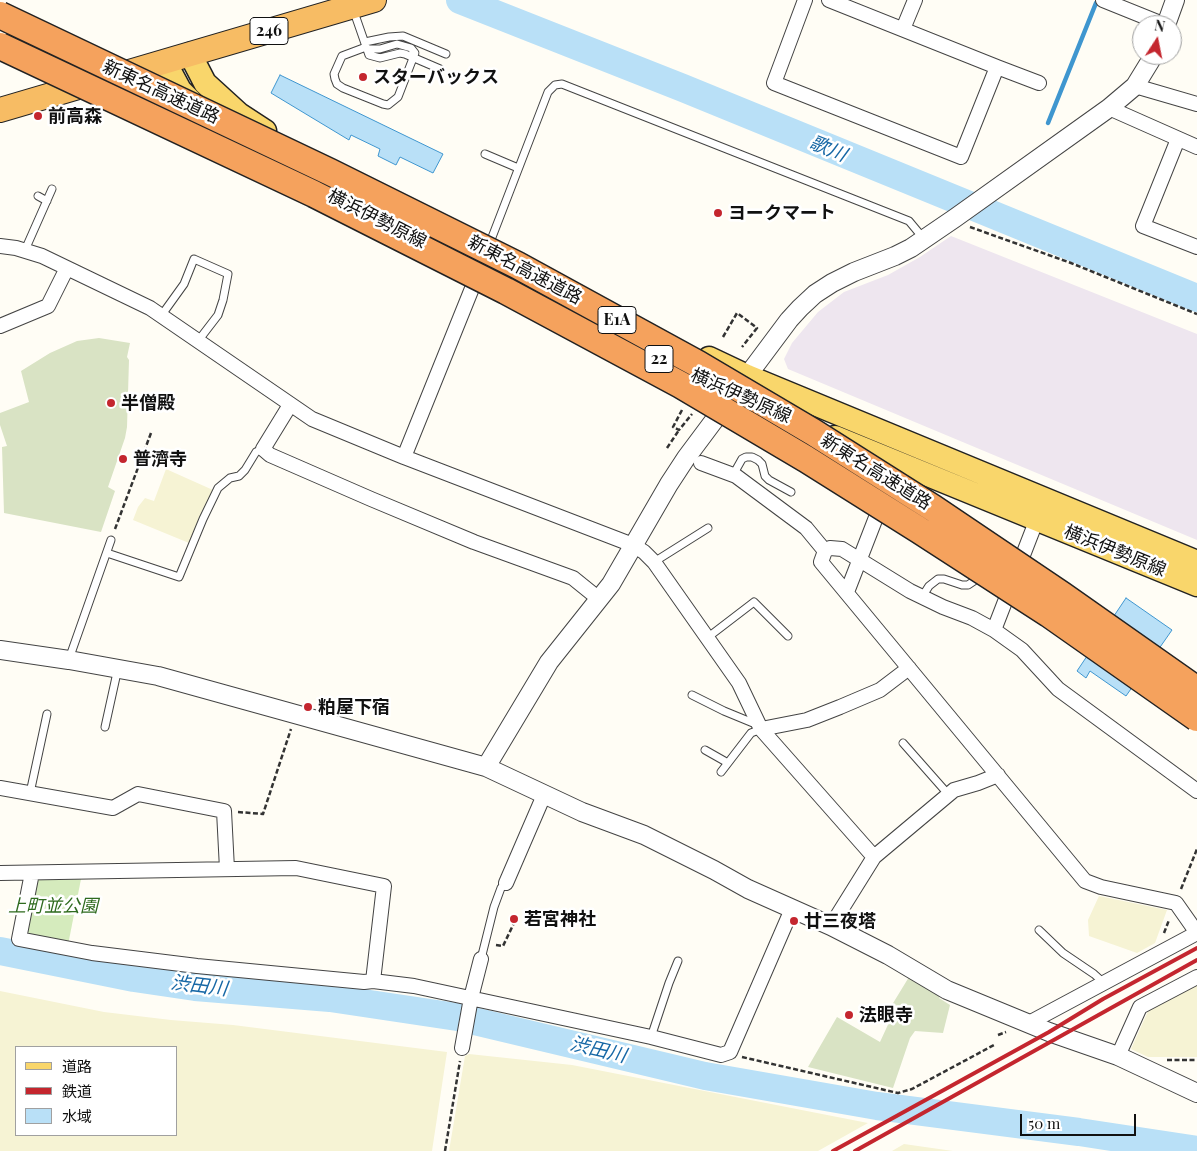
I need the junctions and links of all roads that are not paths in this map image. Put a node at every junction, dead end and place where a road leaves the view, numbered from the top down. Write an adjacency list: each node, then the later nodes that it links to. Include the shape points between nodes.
1 (806, 0): 18 (street, via 774,83 961,158)
2 (829, 0): 10 (street)
3 (914, 0): 10 (street)
4 (1103, 0): 8 (street)
5 (1175, 0): 9 (street)
6 (363, 3): 12 (lane); 13 (highway, 246)
7 (0, 15): 71 (highway, 新東名高速道路 / E1A, bridge, via 508,260 698,364 933,508)
8 (1140, 15)
9 (1169, 15)
10 (904, 29): 18 (street)
11 (0, 46): 74 (highway, 新東名高速道路 / E1A, bridge, via 314,194 681,384 920,530)
12 (366, 46): 14 (lane, via 389,37 403,36); 15 (lane, via 369,55 376,58 400,53); 15 (lane, via 342,56 334,79 343,88 383,104 388,105 398,97)
13 (190, 54): 16 (highway, 246); 36 (main road, 横浜伊勢原線 / 22, via 205,83 239,114 321,169)
14 (446, 54)
15 (414, 58): 19 (lane)
16 (165, 62): 24 (highway, 246); 36 (main road, 横浜伊勢原線 / 22, via 180,90 195,105 224,129 313,187)
17 (1148, 65): 21 (street)
18 (997, 67): 20 (street)
19 (440, 69)
20 (1039, 83)
21 (1135, 86): 22 (street); 23 (street)
22 (1197, 104)
23 (1109, 108): 25 (street); 32 (street)
24 (0, 110)
25 (1178, 140): 26 (street); 34 (street, via 1143,226)
26 (1197, 147)
27 (485, 154): 28 (lane)
28 (518, 168): 32 (lane, via 548,92 555,85 562,84 909,221); 36 (lane)
29 (52, 190): 31 (lane)
30 (38, 196): 31 (lane)
31 (48, 201): 35 (lane)
32 (924, 239): 41 (street, via 815,294 789,320)
33 (0, 246): 35 (street)
34 (1197, 247)
35 (25, 250): 37 (street)
36 (483, 261): 41 (main road, 横浜伊勢原線 / 22); 42 (main road, 横浜伊勢原線 / 22); 45 (street)
37 (68, 268): 38 (street); 39 (street, via 48,306)
38 (161, 316): 40 (street); 40 (lane, via 184,284 194,259 228,274 218,315)
39 (0, 326)
40 (198, 342): 43 (street)
41 (747, 376): 42 (street); 58 (main road, 横浜伊勢原線 / 22)
42 (732, 395): 46 (main road, 横浜伊勢原線 / 22); 53 (street, via 669,484)
43 (290, 405): 44 (street); 45 (street, via 312,419)
44 (263, 449): 55 (lane, via 256,452 239,476 230,478 218,488 179,577); 63 (street, via 370,499 573,578)
45 (404, 457): 53 (street)
46 (898, 462): 50 (main road, 横浜伊勢原線 / 22); 56 (street)
47 (701, 464): 48 (street)
48 (733, 474): 49 (lane, via 742,459 752,457 762,464 769,480); 54 (street, via 806,528)
49 (791, 492)
50 (1037, 519): 60 (main road, 横浜伊勢原線 / 22); 64 (street)
51 (708, 528): 57 (lane)
52 (111, 540): 55 (lane)
53 (633, 545): 57 (street); 63 (street)
54 (825, 550): 56 (street, via 836,547); 61 (street, via 821,562)
55 (107, 553): 68 (lane)
56 (859, 560): 61 (street); 62 (street)
57 (654, 562): 66 (street)
58 (1197, 562)
59 (974, 581): 62 (lane, via 962,585 938,579)
60 (1197, 585)
61 (847, 592): 70 (street)
62 (922, 597): 64 (street)
63 (599, 599): 80 (street, via 549,662)
64 (994, 630): 84 (street, via 1022,650 1058,689)
65 (788, 636): 66 (lane, via 754,602)
66 (707, 638): 76 (street, via 739,683)
67 (0, 650): 68 (street)
68 (69, 660): 69 (street)
69 (118, 668): 75 (lane); 80 (street, via 296,713)
70 (909, 668): 76 (street, via 880,690 840,707 807,720); 82 (street)
71 (1197, 690)
72 (692, 695): 76 (lane)
73 (47, 714): 85 (lane)
74 (1197, 718)
75 (105, 727)
76 (760, 727): 79 (lane, via 751,733); 88 (street)
77 (903, 743): 86 (lane)
78 (704, 750): 79 (lane)
79 (728, 763): 81 (lane)
80 (486, 767): 87 (street)
81 (721, 772)
82 (998, 775): 86 (street); 100 (street, via 1085,881 1176,903 1197,933)
83 (0, 788): 85 (street)
84 (1197, 791)
85 (30, 793): 89 (street, via 113,808 138,794 224,811)
86 (948, 794): 88 (street)
87 (544, 795): 92 (street); 93 (street, via 644,835)
88 (874, 857): 94 (street)
89 (227, 869): 91 (street); 99 (street, via 296,868 384,886)
90 (0, 872): 91 (street)
91 (32, 873): 99 (street, via 19,939 102,954)
92 (506, 882): 96 (lane, via 494,907)
93 (792, 909): 94 (street); 103 (street, via 730,1052 721,1055)
94 (831, 926): 102 (street, via 947,990)
95 (1039, 930): 100 (lane, via 1063,953)
96 (481, 959): 101 (street)
97 (678, 961): 103 (lane)
98 (1197, 977): 105 (street, via 1140,1007)
99 (373, 981): 101 (street, via 423,988)
100 (1104, 983): 102 (street)
101 (470, 1001): 103 (street); 104 (street)
102 (1029, 1024): 105 (street)
103 (651, 1037)
104 (462, 1048)
105 (1118, 1056): 106 (street)
106 (1197, 1093)

